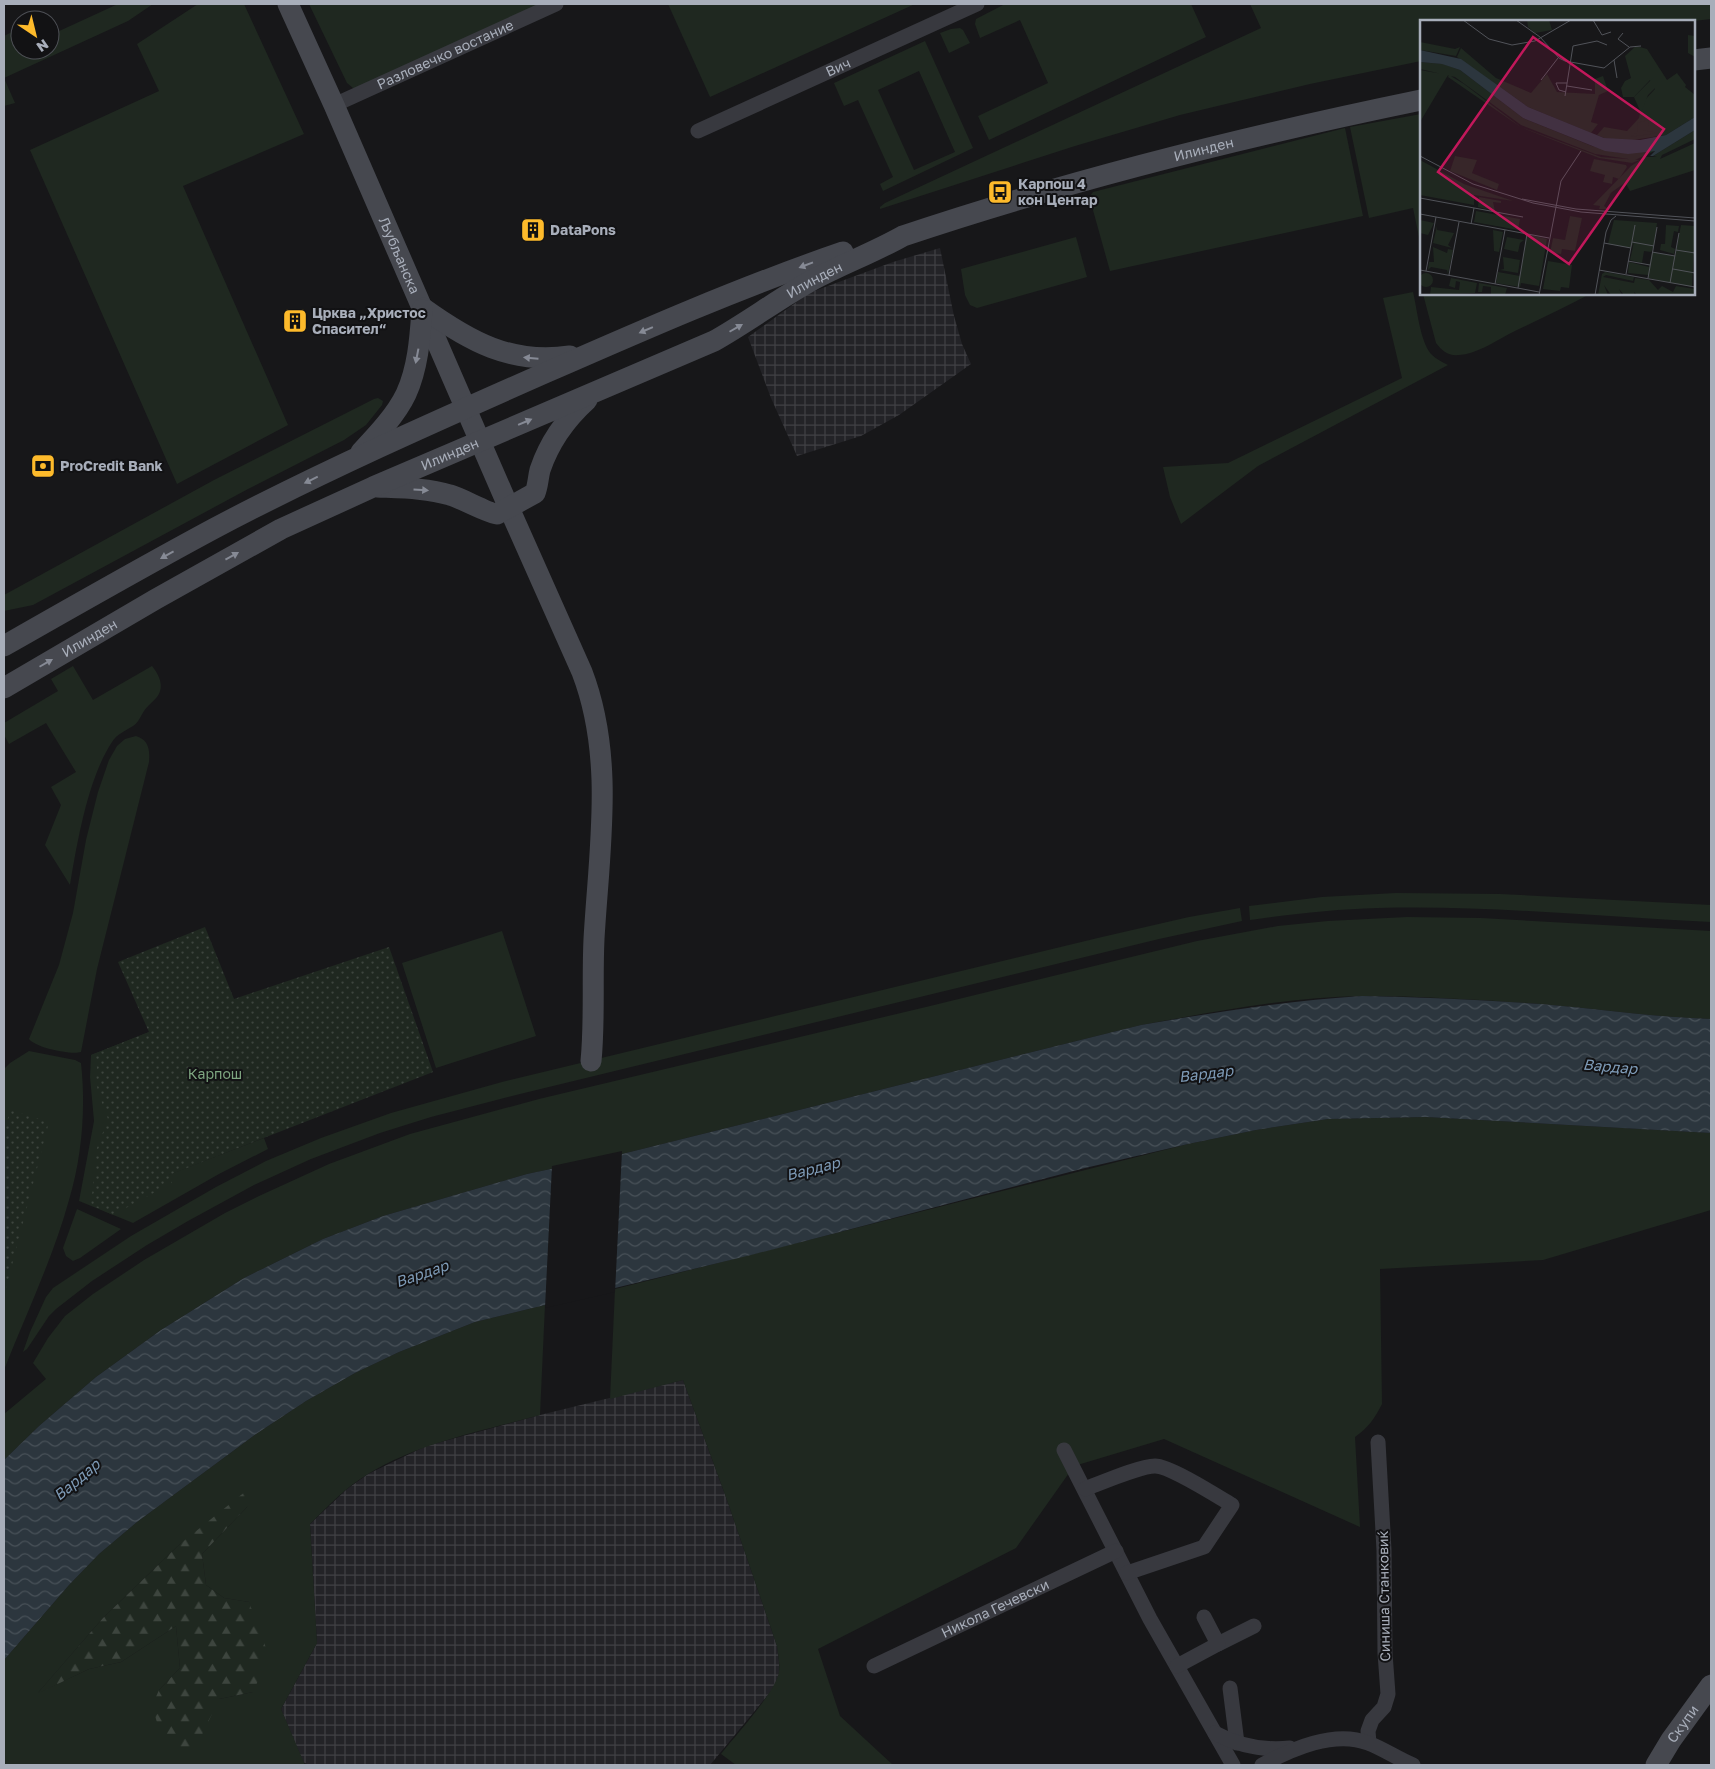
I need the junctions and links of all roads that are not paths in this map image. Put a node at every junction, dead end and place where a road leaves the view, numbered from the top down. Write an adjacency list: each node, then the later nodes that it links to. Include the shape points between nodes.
1 (288, 4): 7 (street, Љубљанска)
2 (556, 4): 7 (street, Разловечко востание)
3 (977, 4): 8 (street, Вич)
4 (1711, 58): 5 (street)
5 (1695, 60)
6 (1420, 100): 9 (street, Илинден, via 1124,169)
7 (334, 105): 10 (street, Љубљанска)
8 (698, 131)
9 (903, 236): 11 (street, Илинден, one-way to 11, via 886,238 814,262); 12 (street, Илинден, one-way to 9, via 714,341 808,283)
10 (422, 307): 11 (street, one-way to 10, via 556,358 518,356 487,346); 13 (street, Љубљанска); 15 (street, one-way to 15, via 418,352 406,395 373,440)
11 (597, 350): 13 (street, Илинден)
12 (596, 392): 14 (street, Илинден, one-way to 12); 17 (street, via 559,431 540,470 535,493)
13 (466, 407): 14 (street, Љубљанска); 15 (street, Илинден)
14 (480, 441): 16 (street, Илинден); 17 (street, Љубљанска)
15 (355, 458): 18 (street, Илинден, one-way to 18, via 215,528)
16 (373, 487): 17 (street, one-way to 17, via 434,491 494,514); 21 (street, Илинден, one-way to 16, via 281,529)
17 (509, 508): 22 (street, Љубљанска, via 582,672 597,724 603,809)
18 (47, 621): 19 (street); 20 (street, Илинден)
19 (4, 629)
20 (4, 646)
21 (4, 688)
22 (591, 1061)
23 (1378, 1442): 37 (street, Синиша Станковиќ, via 1388,1694 1384,1707 1372,1720 1368,1731)
24 (1064, 1450): 25 (street)
25 (1085, 1489): 26 (street); 27 (street, via 1158,1466 1232,1505 1204,1547)
26 (1116, 1551): 27 (street); 31 (street, Никола Гечевски)
27 (1127, 1573): 32 (street)
28 (1204, 1617): 30 (street)
29 (1254, 1626): 30 (street)
30 (1218, 1644): 32 (street)
31 (874, 1666)
32 (1177, 1666): 35 (street)
33 (1711, 1685): 43 (street, Скупи)
34 (1230, 1688): 36 (street)
35 (1215, 1733): 36 (street); 39 (street)
36 (1237, 1743): 38 (street, via 1277,1750)
37 (1369, 1743): 38 (street, via 1340,1739); 42 (street)
38 (1306, 1747): 40 (street); 41 (street)
39 (1233, 1765)
40 (1262, 1765)
41 (1282, 1765)
42 (1413, 1765)
43 (1656, 1765)

